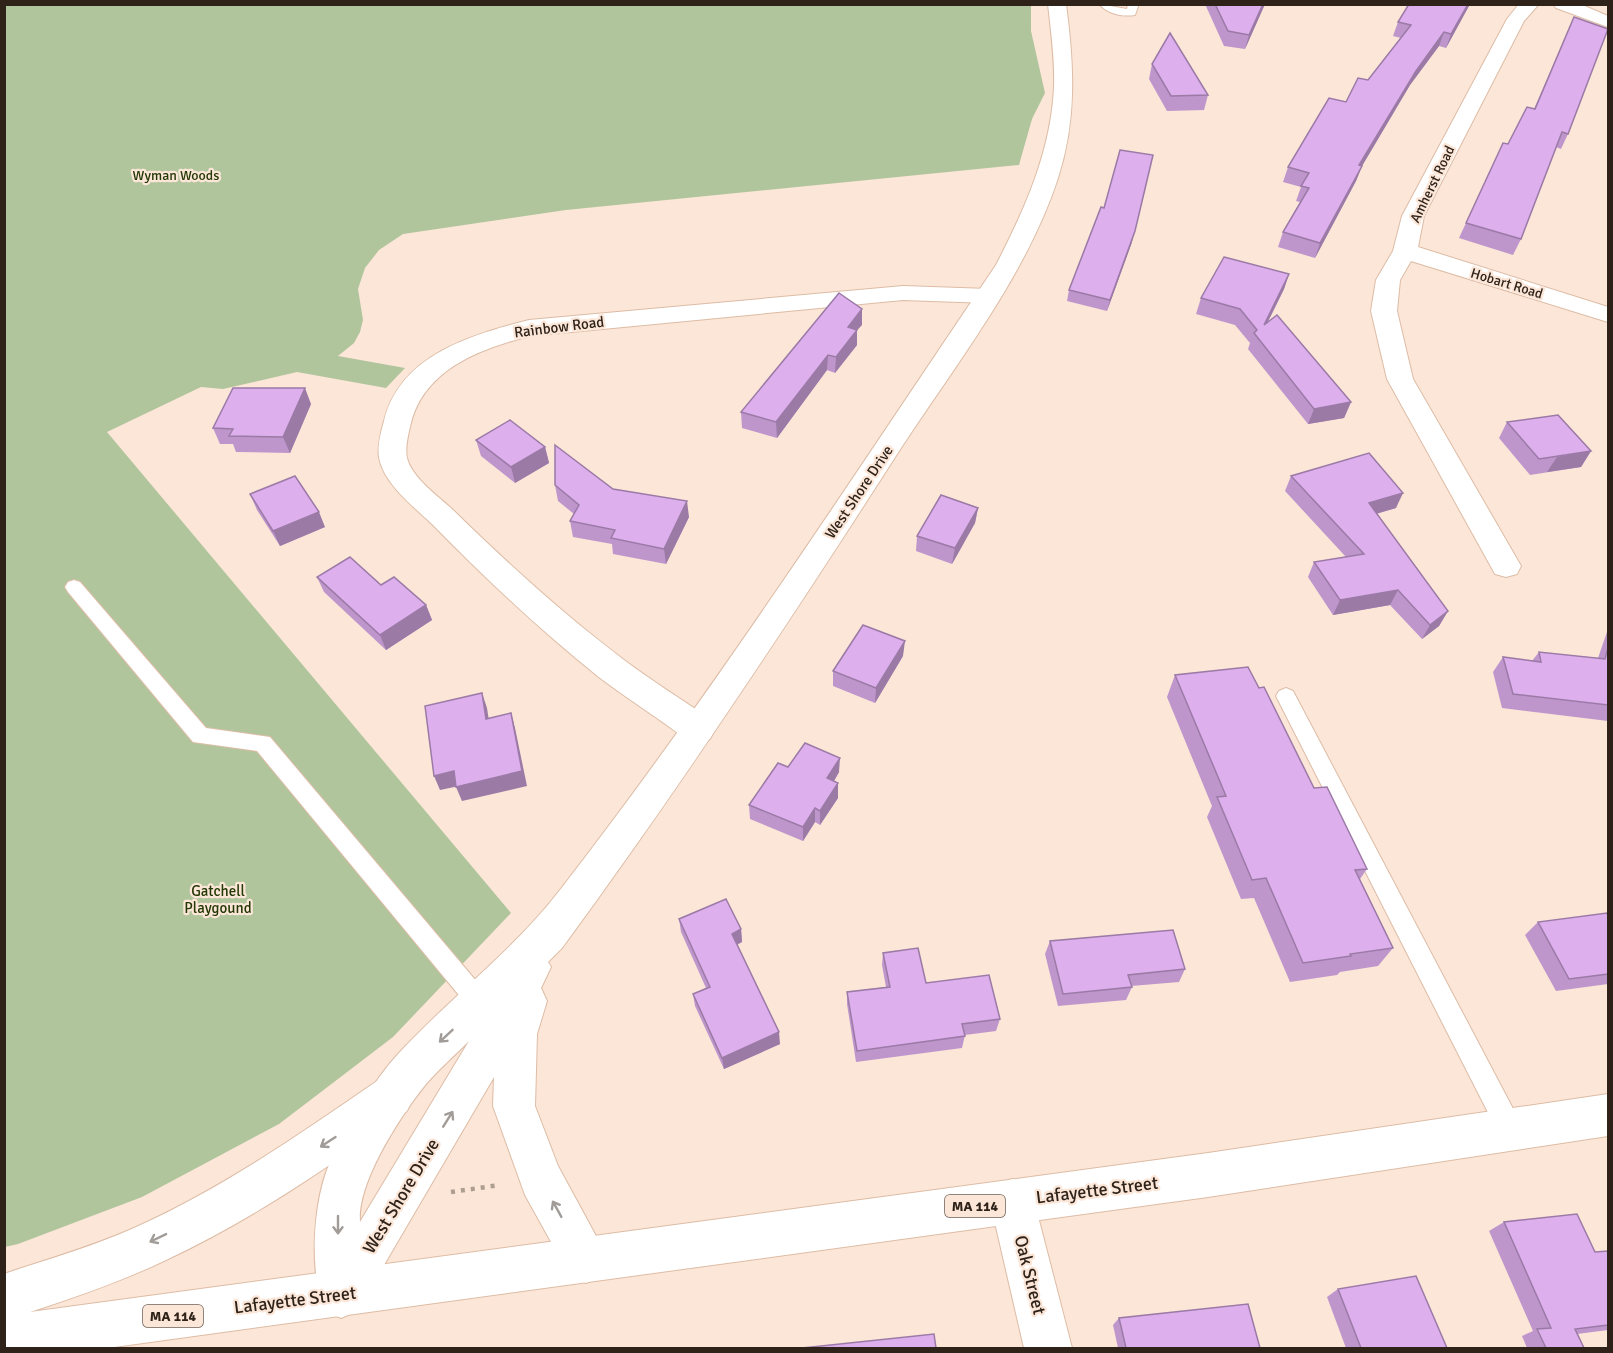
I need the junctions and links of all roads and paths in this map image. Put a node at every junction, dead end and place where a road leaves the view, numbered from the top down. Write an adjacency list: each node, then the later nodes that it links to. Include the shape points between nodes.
1 (1057, 4): 8 (main road, West Shore Drive, via 1064,86 1058,141 1033,218)
2 (1104, 4): 3 (lane, via 1121,13 1131,13)
3 (1134, 4)
4 (1530, 4): 7 (main road, Amherst Road, via 1516,19 1428,185 1413,216)
5 (1562, 4): 6 (main road)
6 (1608, 22)
7 (1405, 251): 9 (main road, Hobart Road); 10 (main road, Amherst Road, via 1388,280 1384,310 1400,379)
8 (989, 296): 13 (main road, West Shore Drive); 13 (main road, Rainbow Road, via 903,293 529,328 474,344 446,357 422,377 405,401 396,424 393,459 410,483 495,569 603,662)
9 (1608, 315)
10 (1506, 566)
11 (74, 587): 15 (lane, via 200,736 263,743)
12 (1286, 696): 18 (lane)
13 (698, 729): 14 (main road, West Shore Drive, via 626,834)
14 (548, 936): 15 (main road, West Shore Drive); 22 (main road, one-way to 14, via 541,1179 514,1106 517,1034); 23 (main road, West Shore Drive, one-way to 14, via 459,1101)
15 (480, 1003): 16 (main road, West Shore Drive, one-way to 16, via 412,1069)
16 (392, 1096): 23 (main road, West Shore Drive, one-way to 23, via 348,1172 337,1217); 24 (main road, one-way to 24, via 328,1142 220,1208 113,1260)
17 (1608, 1115): 18 (main road, Lafayette Street / MA 114)
18 (1510, 1129): 21 (main road, Lafayette Street / MA 114)
19 (512, 1183): 20 (path)
20 (442, 1194)
21 (1012, 1200): 22 (main road, Lafayette Street / MA 114); 26 (main road, Oak Street)
22 (586, 1260): 23 (main road, Lafayette Street / MA 114)
23 (341, 1295): 25 (main road, Lafayette Street / MA 114)
24 (4, 1298)
25 (4, 1339)
26 (1048, 1348)

